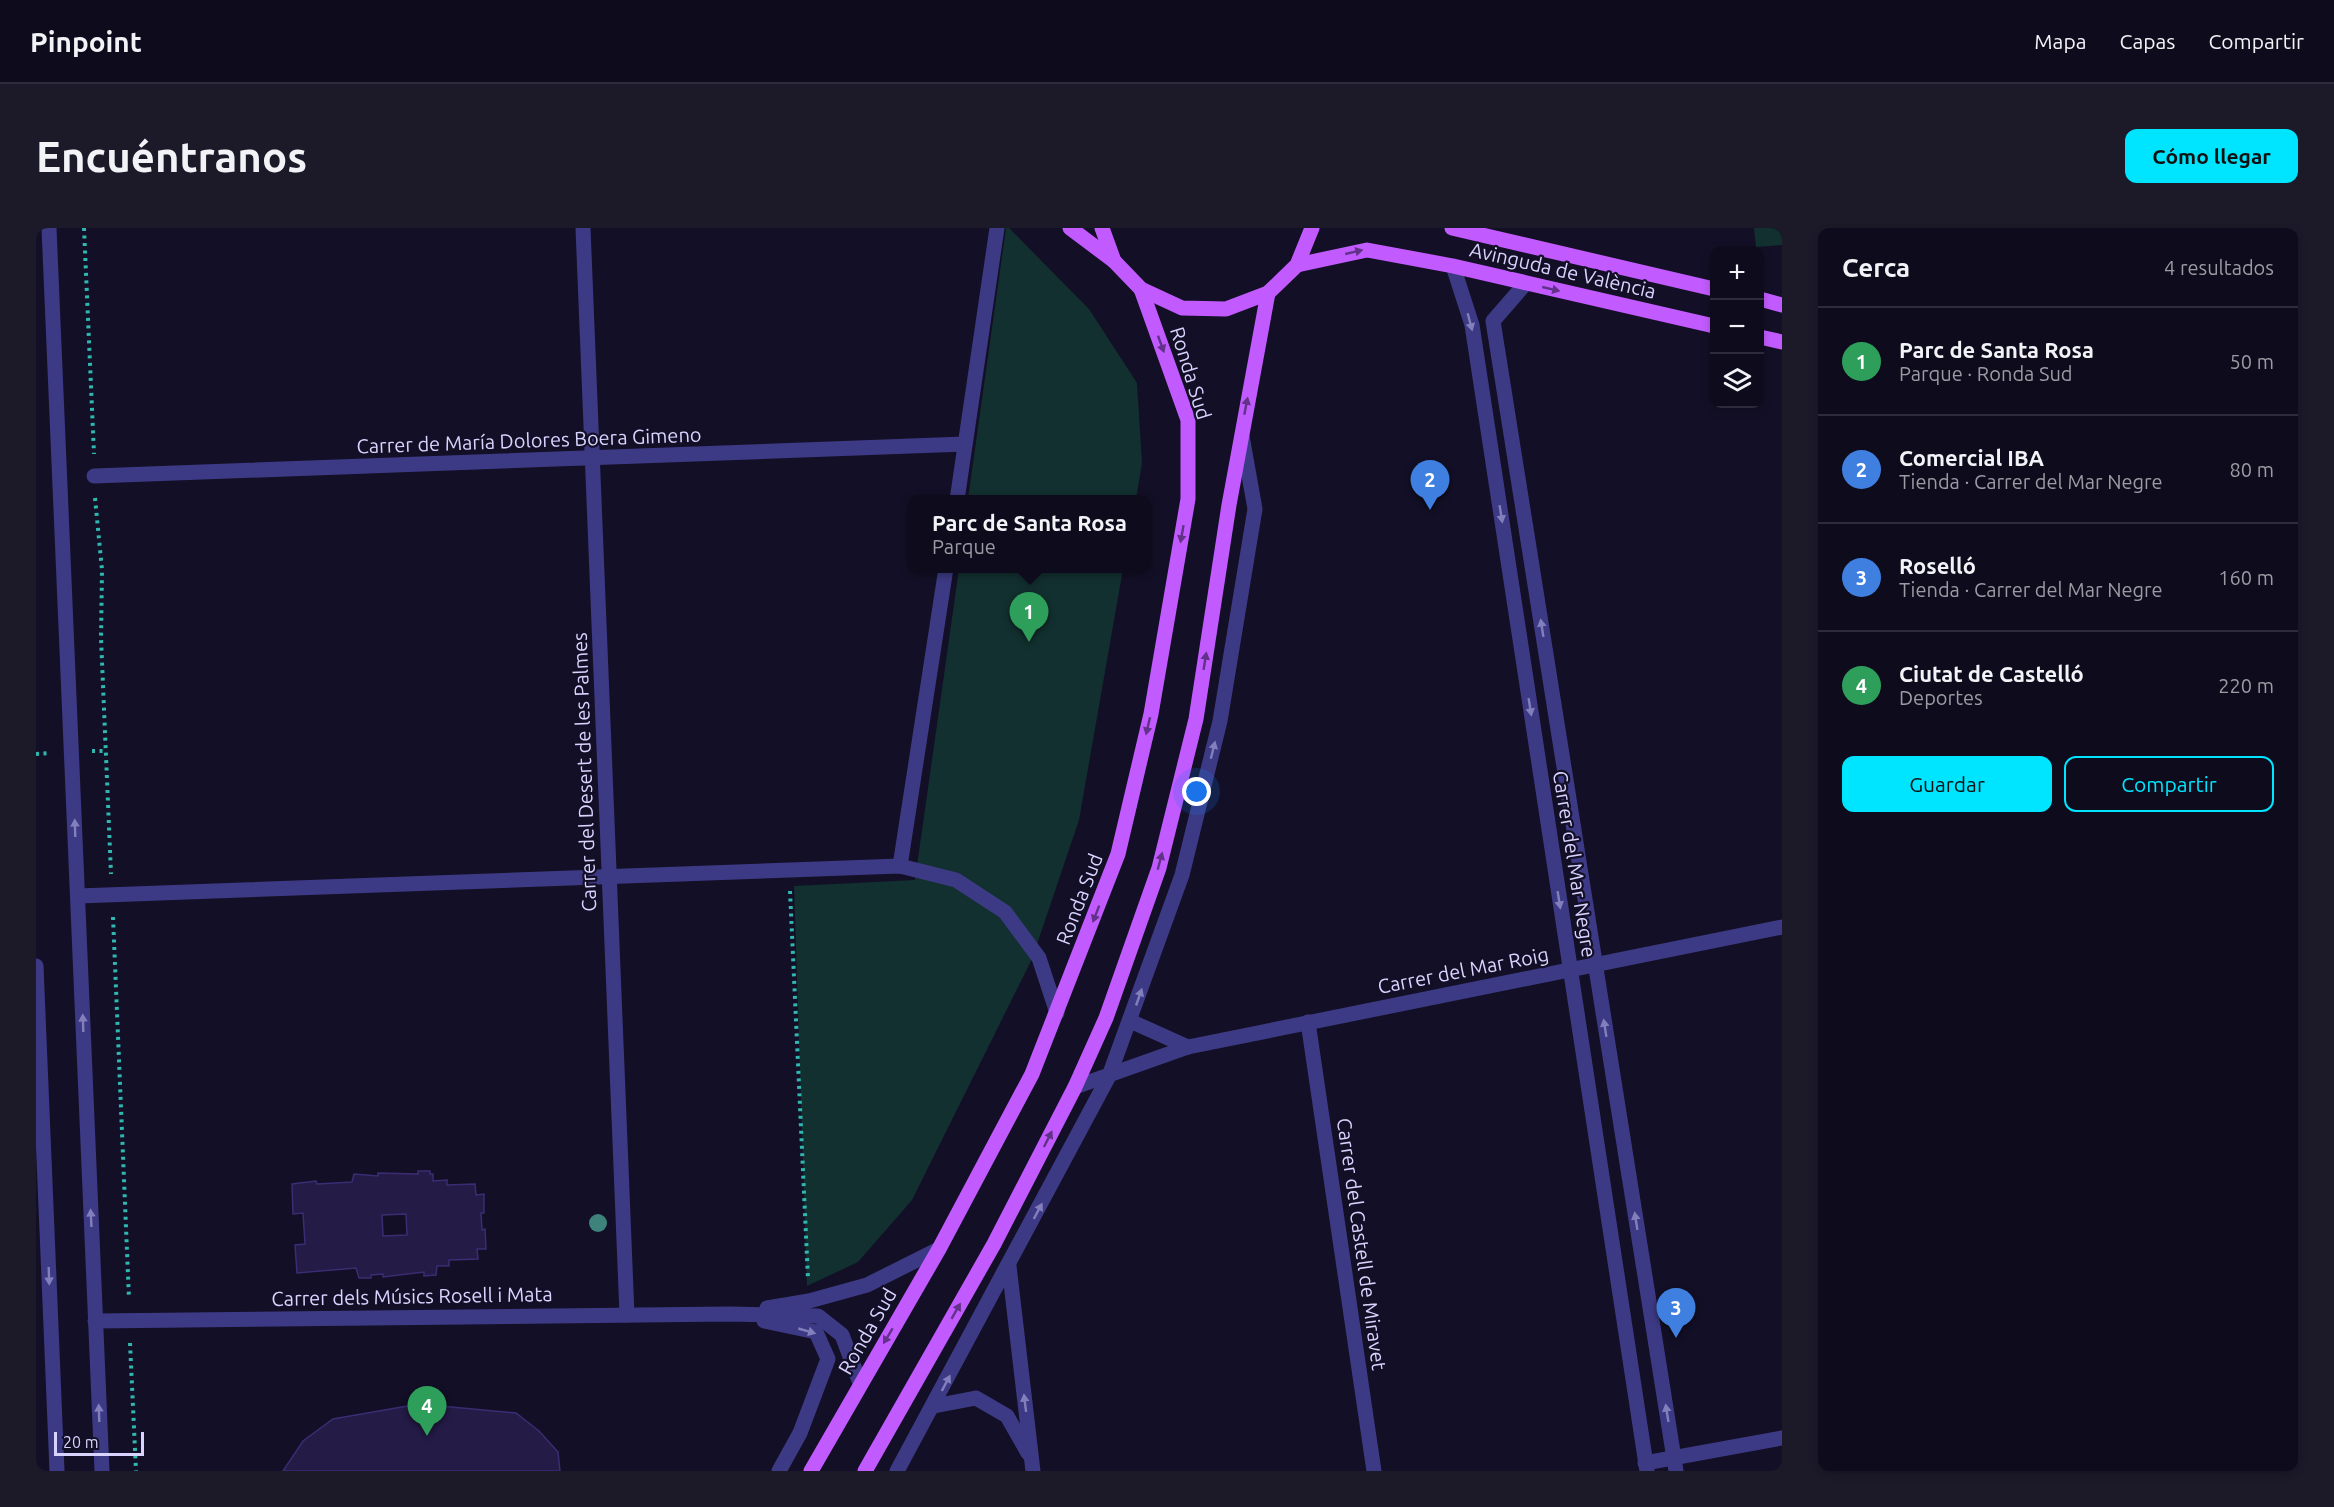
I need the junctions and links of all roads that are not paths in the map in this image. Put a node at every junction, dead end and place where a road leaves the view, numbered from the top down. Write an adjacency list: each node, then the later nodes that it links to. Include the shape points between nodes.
1 (49, 228): 28 (street, one-way to 1)
2 (583, 228): 22 (street, Carrer del Desert de les Palmes)
3 (997, 228): 21 (street)
4 (1070, 228): 8 (main road)
5 (1102, 228): 8 (main road)
6 (1312, 228): 9 (main road)
7 (1452, 228): 12 (main road, Avinguda de València)
8 (1114, 261): 13 (main road)
9 (1297, 265): 10 (main road, Avinguda de València, one-way to 10, via 1367,249); 14 (main road)
10 (1453, 266): 11 (main road, Avinguda de València); 32 (street, Carrer del Mar Negre, one-way to 32, via 1472,325)
11 (1526, 283): 17 (main road, Avinguda de València, one-way to 17); 30 (street, Carrer del Mar Negre, one-way to 11, via 1493,321)
12 (1710, 288)
13 (1141, 289): 14 (main road, via 1182,308 1226,309); 33 (main road, Ronda Sud, one-way to 33, via 1188,420 1188,499 1151,714 1119,854)
14 (1268, 293): 20 (main road, Ronda Sud, one-way to 14)
15 (1764, 300): 16 (main road)
16 (1782, 305)
17 (1710, 325)
18 (1764, 338): 19 (main road)
19 (1782, 342)
20 (1241, 432): 34 (street, Ronda Sud, one-way to 20, via 1182,875 1220,721 1255,509); 38 (main road, Ronda Sud, one-way to 20, via 1106,1018 1165,845 1196,718)
21 (966, 444): 22 (street, Carrer de María Dolores Boera Gimeno); 24 (street)
22 (592, 459): 23 (street, Carrer de María Dolores Boera Gimeno); 27 (street, Carrer del Desert de les Palmes)
23 (94, 476)
24 (958, 495)
25 (945, 573): 26 (street)
26 (900, 866): 27 (street); 33 (street, via 956,880 1005,912 1039,958)
27 (609, 877): 28 (street); 42 (street, Carrer del Desert de les Palmes)
28 (78, 896): 44 (street, one-way to 28)
29 (1782, 927): 30 (street, Carrer del Mar Roig)
30 (1595, 965): 32 (street, Carrer del Mar Roig); 48 (street, Carrer del Mar Negre, one-way to 30)
31 (36, 966): 43 (street, one-way to 43)
32 (1570, 970): 35 (street, Carrer del Mar Roig); 50 (street, Carrer del Mar Negre)
33 (1057, 1013): 39 (main road, Ronda Sud, via 1032,1074)
34 (1131, 1020): 36 (street); 37 (street, Ronda Sud)
35 (1308, 1022): 36 (street, Carrer del Mar Roig); 57 (street, Carrer del Castell de Miravet)
36 (1188, 1047): 37 (street, Carrer del Mar Roig)
37 (1109, 1076): 38 (street, Carrer del Mar Roig); 40 (street, Ronda Sud, one-way to 37)
38 (1075, 1087): 55 (main road, Ronda Sud, one-way to 38, via 994,1244)
39 (939, 1249): 41 (street, Carrer dels Músics Rosell i Mata, via 867,1285 809,1301); 45 (main road, Ronda Sud, one-way to 45)
40 (1009, 1266): 46 (street, Ronda Sud, one-way to 40); 49 (street, one-way to 40)
41 (729, 1314): 42 (street, Carrer dels Músics Rosell i Mata); 45 (street, Carrer dels Músics Rosell i Mata, via 818,1316 842,1335); 53 (street, Ronda Sud, one-way to 53, via 816,1332 828,1359 800,1433)
42 (627, 1315): 44 (street, Carrer dels Músics Rosell i Mata)
43 (43, 1319): 51 (street)
44 (95, 1320): 52 (street, one-way to 44)
45 (860, 1383): 54 (main road, Ronda Sud)
46 (934, 1406): 49 (street, via 976,1398 1007,1416); 56 (street, Ronda Sud)
47 (1782, 1438): 48 (street)
48 (1675, 1465): 50 (street)
49 (1033, 1466)
50 (1646, 1467)
51 (57, 1471)
52 (102, 1471)
53 (779, 1471)
54 (811, 1471)
55 (865, 1471)
56 (897, 1471)
57 (1374, 1471)

